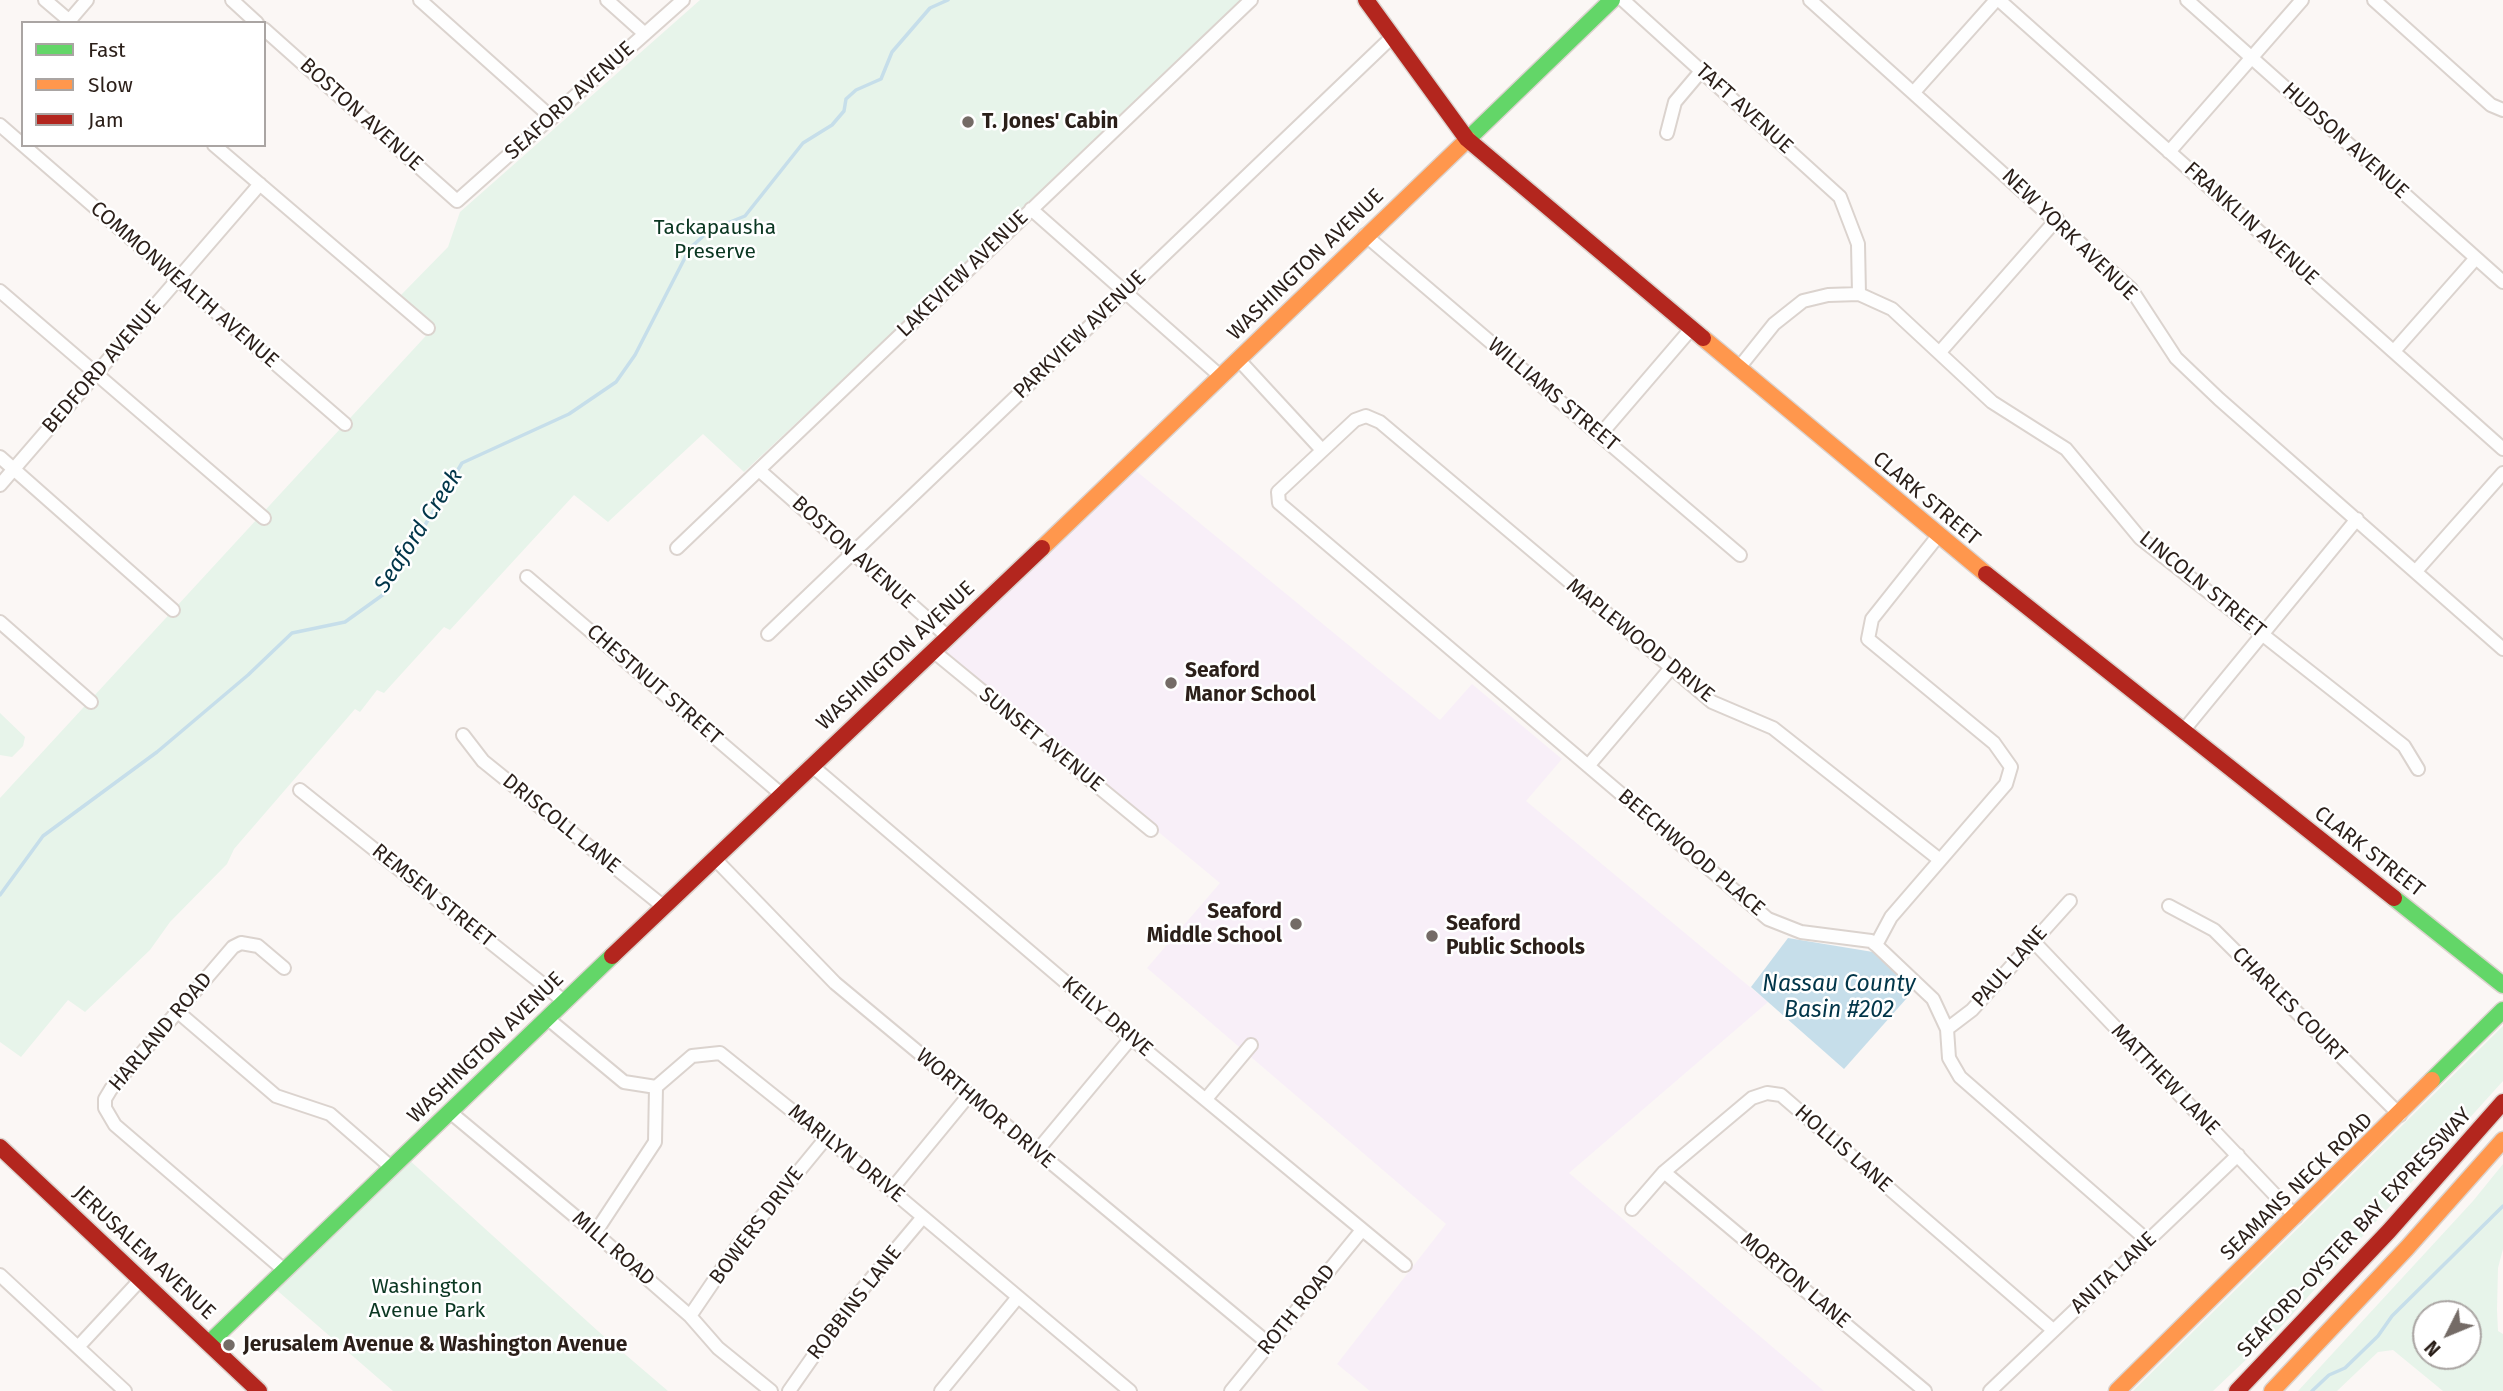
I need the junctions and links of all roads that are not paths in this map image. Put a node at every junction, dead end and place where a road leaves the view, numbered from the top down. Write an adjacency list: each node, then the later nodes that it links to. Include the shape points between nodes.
1 (45, 0): 16 (street)
2 (87, 0): 17 (street)
3 (232, 0): 18 (street)
4 (419, 0): 26 (street)
5 (607, 0): 20 (street)
6 (683, 0): 20 (street, SEAFORD AVENUE)
7 (1251, 0): 36 (street, LAKEVIEW AVENUE)
8 (1366, 0): 21 (main road, CLARK STREET)
9 (1612, 0): 29 (main road, WASHINGTON AVENUE)
10 (1623, 0): 23 (street, TAFT AVENUE)
11 (1810, 0): 24 (street, NEW YORK AVENUE)
12 (1997, 0): 24 (street); 33 (street, FRANKLIN AVENUE)
13 (2187, 0): 22 (street, HUDSON AVENUE)
14 (2302, 0): 22 (street)
15 (2374, 0): 25 (street, via 2491,106)
16 (70, 21)
17 (72, 21)
18 (255, 21)
19 (266, 31): 35 (street, BOSTON AVENUE)
20 (645, 34): 26 (street, SEAFORD AVENUE)
21 (1392, 37): 29 (main road, CLARK STREET); 43 (street, PARKVIEW AVENUE)
22 (2252, 57): 33 (street); 39 (street, HUDSON AVENUE)
23 (1702, 70): 28 (street, via 1675,102); 44 (street, TAFT AVENUE, via 1840,197 1858,244)
24 (1914, 92): 37 (street, NEW YORK AVENUE)
25 (2503, 110)
26 (552, 118): 35 (street, SEAFORD AVENUE)
27 (0, 125): 30 (street, COMMONWEALTH AVENUE)
28 (1667, 133)
29 (1466, 139): 38 (main road, WASHINGTON AVENUE); 46 (main road, CLARK STREET)
30 (21, 143)
31 (25, 147): 40 (street, COMMONWEALTH AVENUE)
32 (216, 147): 34 (street)
33 (2169, 152): 47 (street, FRANKLIN AVENUE)
34 (260, 184): 40 (street, BEDFORD AVENUE); 45 (street)
35 (457, 201)
36 (1031, 209): 43 (street); 59 (street, LAKEVIEW AVENUE)
37 (2057, 219): 48 (street); 63 (street, NEW YORK AVENUE, via 2131,289 2176,358)
38 (1365, 236): 49 (main road, WASHINGTON AVENUE); 54 (street, WILLIAMS STREET)
39 (2476, 258): 41 (street, HUDSON AVENUE); 47 (street)
40 (178, 279): 51 (street, BEDFORD AVENUE); 53 (street, COMMONWEALTH AVENUE)
41 (2503, 282)
42 (0, 291): 51 (street)
43 (1125, 292): 52 (street); 66 (street, PARKVIEW AVENUE)
44 (1859, 294): 48 (street, LINCOLN STREET, via 1892,309); 50 (street, LINCOLN STREET, via 1803,301 1774,324)
45 (428, 328)
46 (1691, 328): 50 (main road, CLARK STREET); 54 (street)
47 (2394, 351): 55 (street, FRANKLIN AVENUE)
48 (1940, 352): 72 (street, LINCOLN STREET, via 1992,402 2066,449 2140,538)
49 (1238, 359): 52 (main road, WASHINGTON AVENUE); 56 (street)
50 (1738, 369): 64 (main road, CLARK STREET)
51 (96, 374): 58 (street, BEDFORD AVENUE); 62 (street)
52 (1219, 375): 74 (main road, WASHINGTON AVENUE)
53 (345, 424)
54 (1600, 435): 67 (street, WILLIAMS STREET)
55 (2503, 449)
56 (1322, 450): 77 (street, MAPLEWOOD DRIVE, via 1366,415 1380,422); 82 (street, BEECHWOOD PLACE, via 1278,492 1279,503)
57 (0, 457): 58 (street)
58 (14, 469): 61 (street, BEDFORD AVENUE); 70 (street)
59 (759, 470): 65 (street, LAKEVIEW AVENUE); 66 (street, BOSTON AVENUE)
60 (2503, 473): 68 (street)
61 (0, 485)
62 (264, 518)
63 (2357, 519): 68 (street, NEW YORK AVENUE); 72 (street)
64 (1938, 536): 79 (main road, CLARK STREET); 88 (street, via 1872,619 1868,639 1994,743 2011,767 2006,784)
65 (677, 548)
66 (853, 553): 73 (street, PARKVIEW AVENUE); 74 (street, BOSTON AVENUE)
67 (1741, 555)
68 (2416, 572): 75 (street, NEW YORK AVENUE)
69 (527, 577): 85 (street, CHESTNUT STREET)
70 (173, 610)
71 (0, 622): 78 (street)
72 (2261, 633): 79 (street); 83 (street, LINCOLN STREET, via 2404,746)
73 (768, 634)
74 (947, 636): 76 (main road, WASHINGTON AVENUE)
75 (2503, 649)
76 (932, 650): 81 (main road, WASHINGTON AVENUE); 86 (street, SUNSET AVENUE)
77 (1671, 668): 82 (street); 88 (street, MAPLEWOOD DRIVE, via 1712,702 1773,728)
78 (91, 702)
79 (2183, 732): 95 (main road, CLARK STREET)
80 (463, 735): 91 (street, DRISCOLL LANE, via 483,761)
81 (811, 765): 85 (main road, WASHINGTON AVENUE); 101 (street, KEILY DRIVE)
82 (1588, 766): 93 (street, BEECHWOOD PLACE, via 1768,919 1801,932)
83 (2418, 769)
84 (300, 790): 96 (street, REMSEN STREET)
85 (781, 794): 87 (main road, WASHINGTON AVENUE)
86 (1151, 830)
87 (715, 859): 91 (main road, WASHINGTON AVENUE); 104 (street, WORTHMOR DRIVE, via 835,983)
88 (1940, 860): 93 (street, via 1891,917)
89 (2070, 901): 92 (street, PAUL LANE)
90 (2169, 906): 108 (street, CHARLES COURT, via 2214,930)
91 (663, 908): 96 (main road, WASHINGTON AVENUE)
92 (2034, 942): 100 (street, PAUL LANE, via 1972,1010); 113 (street, MATTHEW LANE)
93 (1876, 945): 100 (street, via 1933,999)
94 (284, 968): 98 (street, HARLAND ROAD, via 258,946 241,943 226,954)
95 (2503, 985)
96 (565, 1002): 99 (main road, WASHINGTON AVENUE)
97 (2503, 1010): 108 (main road, SEAMANS NECK ROAD)
98 (178, 1012): 114 (street, via 276,1096 330,1114); 124 (street, HARLAND ROAD, via 111,1089 105,1108 115,1125)
99 (547, 1018): 103 (street, via 624,1082); 107 (main road, WASHINGTON AVENUE)
100 (1947, 1029): 122 (street, via 1949,1058 1960,1077)
101 (1131, 1038): 105 (street, KEILY DRIVE); 112 (street)
102 (1251, 1045): 105 (street)
103 (656, 1087): 109 (street, MARILYN DRIVE, via 692,1056 720,1053); 121 (street, via 656,1142)
104 (969, 1095): 112 (street, WORTHMOR DRIVE); 116 (street)
105 (1206, 1100): 120 (street, KEILY DRIVE)
106 (2503, 1102): 143 (main road, SEAFORD-OYSTER BAY EXPRESSWAY)
107 (450, 1112): 114 (main road, WASHINGTON AVENUE); 121 (street, MILL ROAD)
108 (2400, 1115): 119 (main road, SEAMANS NECK ROAD)
109 (826, 1138): 116 (street, MARILYN DRIVE); 128 (street, BOWERS DRIVE, via 739,1244)
110 (2503, 1140): 144 (main road)
111 (0, 1147): 126 (main road, JERUSALEM AVENUE)
112 (1037, 1151): 131 (street, WORTHMOR DRIVE)
113 (2238, 1155): 119 (street, MATTHEW LANE); 122 (street, ANITA LANE)
114 (392, 1168): 124 (main road, WASHINGTON AVENUE)
115 (1664, 1172): 117 (street, HOLLIS LANE); 129 (street, HOLLIS LANE, via 1752,1098 1767,1093 1781,1096); 141 (street, MORTON LANE)
116 (891, 1190): 118 (street, MARILYN DRIVE)
117 (1632, 1209)
118 (923, 1217): 127 (street, MARILYN DRIVE); 137 (street, ROBBINS LANE, via 850,1304)
119 (2297, 1217): 142 (main road, SEAMANS NECK ROAD)
120 (1362, 1230): 123 (street, KEILY DRIVE); 131 (street, ROTH ROAD)
121 (595, 1233): 128 (street, MILL ROAD)
122 (2148, 1241): 129 (street, ANITA LANE)
123 (1405, 1265)
124 (284, 1270): 130 (main road, WASHINGTON AVENUE)
125 (0, 1275): 132 (street)
126 (142, 1278): 130 (main road, JERUSALEM AVENUE); 132 (street)
127 (1018, 1297): 138 (street); 139 (street, MARILYN DRIVE)
128 (690, 1317): 136 (street, MILL ROAD, via 718,1348)
129 (2053, 1330): 133 (street, ANITA LANE)
130 (209, 1343): 135 (main road, JERUSALEM AVENUE)
131 (1269, 1344): 140 (street, ROTH ROAD)
132 (78, 1347): 134 (street)
133 (1998, 1388)
134 (125, 1391)
135 (258, 1391)
136 (771, 1391)
137 (789, 1391)
138 (941, 1391)
139 (1130, 1391)
140 (1231, 1391)
141 (1925, 1391)
142 (2117, 1391)
143 (2237, 1391)
144 (2272, 1391)

